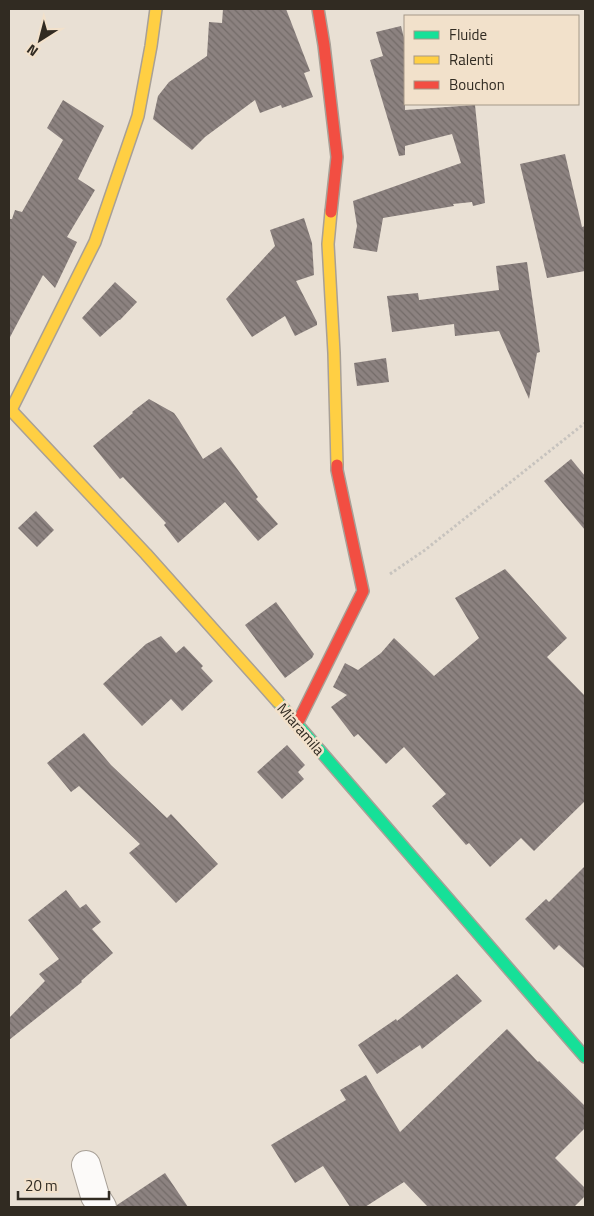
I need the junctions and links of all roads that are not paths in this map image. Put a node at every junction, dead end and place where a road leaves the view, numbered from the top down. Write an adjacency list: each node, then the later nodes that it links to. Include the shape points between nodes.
1 (156, 9): 3 (street, via 138,116 95,242)
2 (318, 9): 4 (street, via 337,157 328,244 337,470 363,592)
3 (10, 409): 4 (street, Miaramila, via 146,554)
4 (297, 724): 5 (street, Miaramila)
5 (585, 1057)
6 (86, 1165): 7 (street, via 95,1196)
7 (102, 1207)

